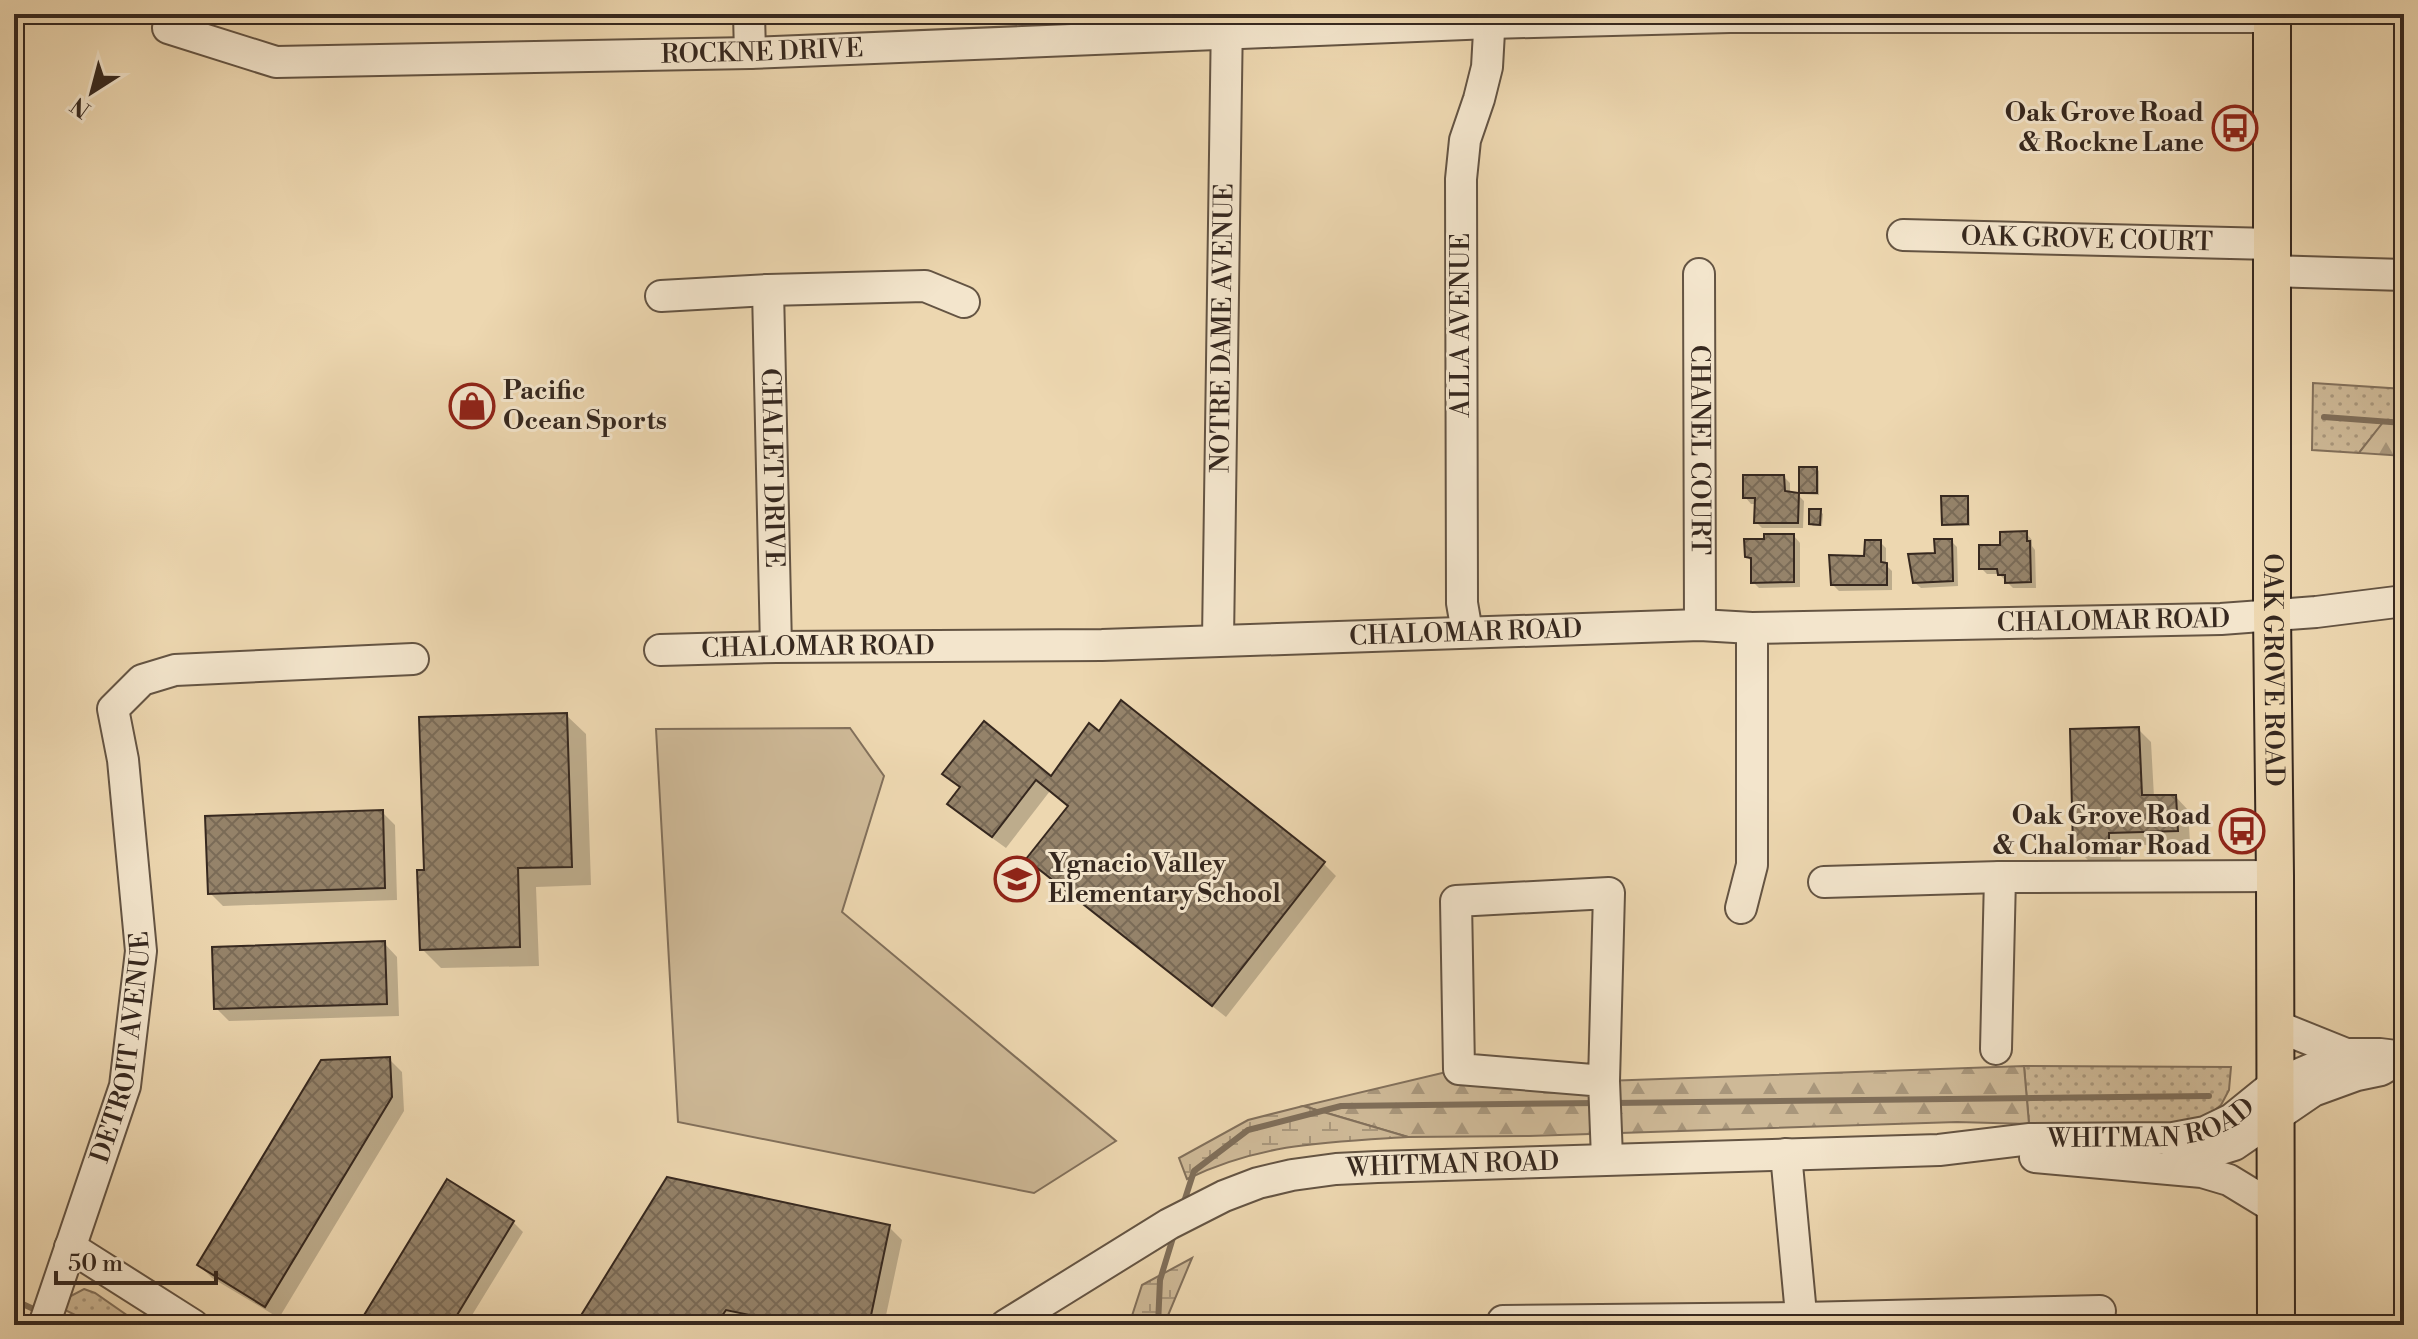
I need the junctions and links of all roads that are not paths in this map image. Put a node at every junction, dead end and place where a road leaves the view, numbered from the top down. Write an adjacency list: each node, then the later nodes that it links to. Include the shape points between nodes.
1 (749, 14): 8 (street)
2 (1730, 16): 3 (street, ROCKNE DRIVE); 4 (street, ROCKNE DRIVE)
3 (2272, 16): 10 (main road, OAK GROVE ROAD)
4 (1490, 18): 6 (street, ROCKNE DRIVE); 20 (street, ALLA AVENUE, via 1487,67 1465,140 1461,179 1462,603)
5 (170, 21): 8 (street, ROCKNE DRIVE, via 276,62)
6 (1227, 24): 7 (street, ROCKNE DRIVE); 21 (street, NOTRE DAME AVENUE)
7 (984, 28): 8 (street, ROCKNE DRIVE)
8 (750, 53)
9 (1903, 235): 10 (street, OAK GROVE COURT)
10 (2272, 258): 12 (street, OAK GROVE COURT); 17 (main road, OAK GROVE ROAD)
11 (1699, 274): 18 (street, CHANEL COURT)
12 (2404, 275)
13 (768, 290): 14 (street); 15 (street, via 925,286); 22 (street, CHALET DRIVE)
14 (661, 296)
15 (964, 302)
16 (2404, 601): 17 (street, CHALOMAR ROAD)
17 (2272, 614): 19 (street, CHALOMAR ROAD); 25 (main road, OAK GROVE ROAD)
18 (1700, 625): 19 (street, CHALOMAR ROAD); 20 (street, CHALOMAR ROAD)
19 (1752, 628): 28 (street, via 1752,865)
20 (1467, 632): 21 (street, CHALOMAR ROAD)
21 (1218, 640): 22 (street, CHALOMAR ROAD)
22 (776, 647): 23 (street, CHALOMAR ROAD)
23 (660, 650)
24 (413, 659): 40 (street, DETROIT AVENUE, via 175,670 142,680 113,709 123,760 141,951 125,1086)
25 (2275, 876): 26 (street); 29 (main road, OAK GROVE ROAD)
26 (2000, 877): 27 (street); 30 (street)
27 (1824, 882)
28 (1741, 908)
29 (2274, 1025): 31 (street, WHITMAN ROAD); 34 (main road, OAK GROVE ROAD)
30 (1996, 1049)
31 (2346, 1054): 32 (street, WHITMAN ROAD); 34 (street, WHITMAN ROAD)
32 (2404, 1057): 34 (street, WHITMAN ROAD, via 2381,1070)
33 (1604, 1081): 33 (street, via 1609,893 1456,901 1459,1069); 35 (street)
34 (2274, 1101): 36 (street, WHITMAN ROAD, via 2205,1132 2173,1138 2030,1139); 38 (street, WHITMAN ROAD, via 2234,1145); 39 (main road, OAK GROVE ROAD)
35 (1606, 1147): 37 (street, WHITMAN ROAD); 46 (street, WHITMAN ROAD, via 1336,1169 1258,1183 1194,1210)
36 (1939, 1150): 37 (street, WHITMAN ROAD); 38 (street, WHITMAN ROAD)
37 (1786, 1154): 44 (street)
38 (2163, 1168): 39 (street, WHITMAN ROAD, via 2229,1180)
39 (2275, 1208): 47 (main road, OAK GROVE ROAD)
40 (70, 1247): 41 (street, DETROIT AVENUE); 45 (street)
41 (48, 1311)
42 (2100, 1311): 44 (street)
43 (1503, 1321): 44 (street)
44 (1802, 1322)
45 (193, 1325)
46 (1006, 1325)
47 (2276, 1325)

